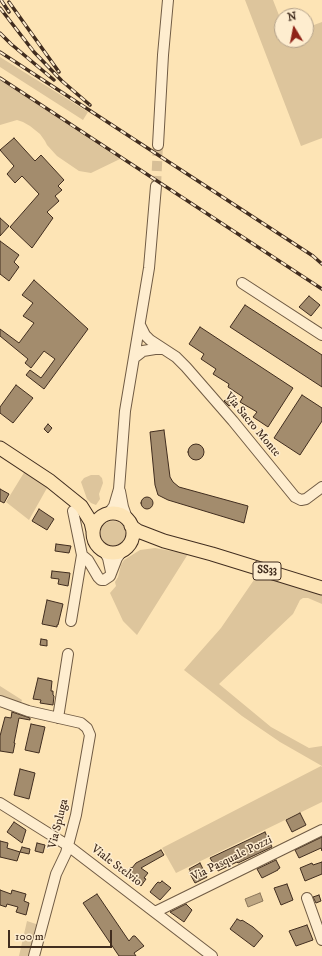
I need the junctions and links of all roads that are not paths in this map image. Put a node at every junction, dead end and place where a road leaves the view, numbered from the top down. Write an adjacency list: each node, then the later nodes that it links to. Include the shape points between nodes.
1 (168, 0): 2 (street)
2 (158, 145)
3 (156, 186): 5 (street, via 149,268)
4 (242, 283): 6 (street)
5 (140, 325): 7 (street, Via Sacro Monte, via 145,335); 8 (street)
6 (322, 335)
7 (163, 349): 8 (street, via 143,351); 10 (street, Via Sacro Monte, via 186,367 295,497 306,499)
8 (134, 358): 11 (street)
9 (0, 448): 12 (main road, via 50,481)
10 (322, 487)
11 (119, 490): 13 (street, via 114,506); 14 (street)
12 (77, 509): 13 (main road); 15 (main road, via 91,522); 19 (street)
13 (106, 515): 14 (main road, via 118,514); 15 (main road, via 97,522)
14 (130, 524): 16 (main road, SS33); 17 (main road, via 132,538)
15 (93, 531): 18 (main road, via 95,541)
16 (164, 541): 17 (main road, SS33, via 144,542); 21 (main road, SS33)
17 (124, 549): 18 (main road, via 112,553); 20 (street)
18 (104, 551): 20 (street)
19 (82, 555): 20 (street, via 101,580 107,579); 22 (street)
20 (111, 572)
21 (322, 588)
22 (71, 621)
23 (68, 654): 25 (street)
24 (0, 701): 25 (street, Via Spluga)
25 (58, 718): 28 (street, Via Spluga, via 81,723 90,735 76,815)
26 (0, 802): 28 (street, Viale Stelvio)
27 (322, 830): 30 (street, Via Pasquale Pozzi)
28 (67, 845): 30 (street, Viale Stelvio); 32 (street, Via Spluga, via 56,874)
29 (307, 898): 31 (street)
30 (155, 912): 33 (street, Viale Stelvio)
31 (322, 940)
32 (34, 956)
33 (212, 956)

